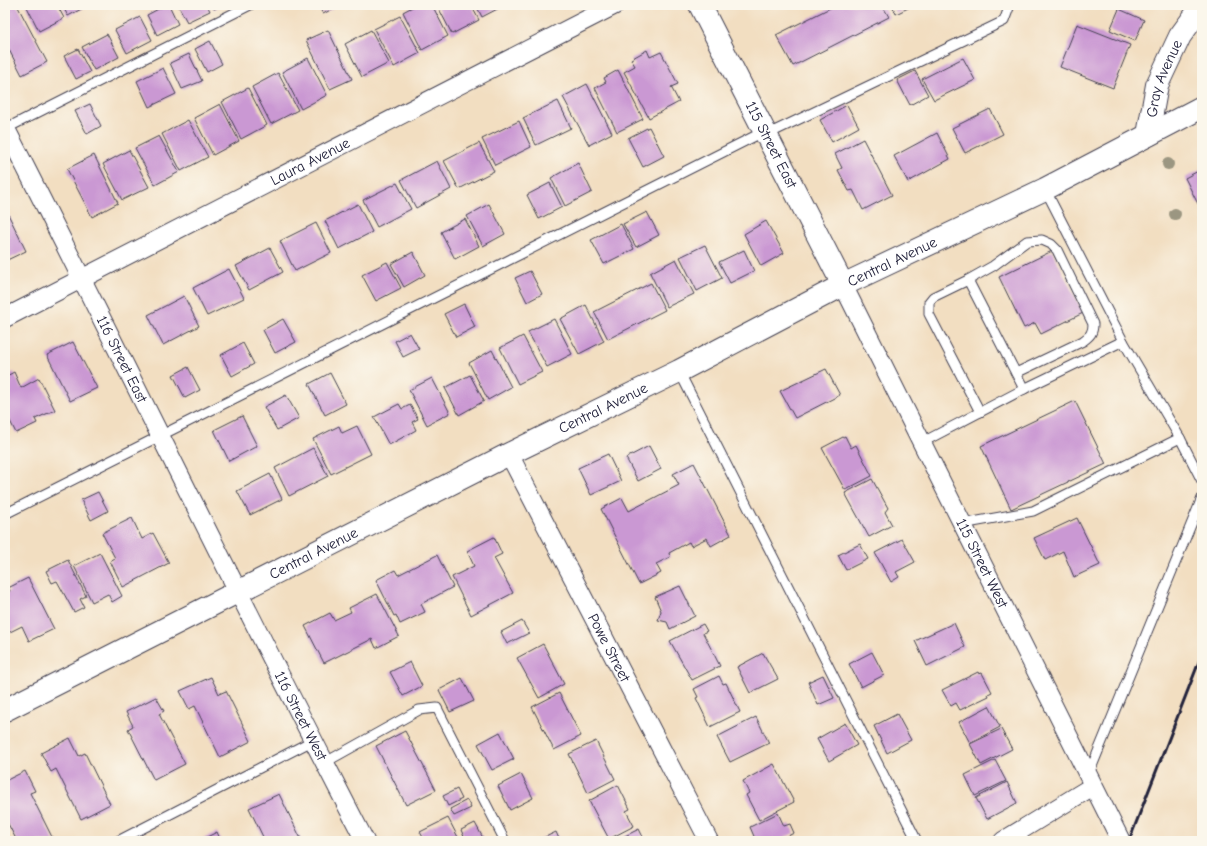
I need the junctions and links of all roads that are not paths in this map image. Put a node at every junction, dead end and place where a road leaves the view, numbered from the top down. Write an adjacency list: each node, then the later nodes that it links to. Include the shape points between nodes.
1 (250, 5): 7 (lane)
2 (615, 5): 11 (street, Laura Avenue)
3 (700, 5): 8 (main road, 115 Street East)
4 (1010, 5): 8 (lane, via 1004,21)
5 (1202, 6): 9 (main road, Gray Avenue, via 1180,36 1156,85)
6 (1202, 107): 9 (main road, Central Avenue)
7 (5, 128): 11 (street, 116 Street East)
8 (764, 134): 13 (main road, 115 Street East); 20 (lane)
9 (1148, 135): 10 (main road, Central Avenue)
10 (1045, 189): 13 (main road, Central Avenue); 15 (lane)
11 (82, 278): 14 (street, Laura Avenue); 20 (street, 116 Street East)
12 (968, 280): 17 (lane); 17 (lane, via 993,266 1027,241 1042,240 1057,250 1093,324 1093,331 1083,341); 19 (lane, via 932,297 928,309)
13 (843, 286): 16 (main road, Central Avenue); 22 (street, 115 Street West)
14 (5, 318)
15 (1123, 341): 18 (lane); 21 (lane)
16 (679, 371): 23 (main road, Central Avenue); 37 (lane)
17 (1016, 373): 18 (lane)
18 (1024, 389): 19 (lane)
19 (980, 412): 22 (lane)
20 (160, 436): 26 (lane); 28 (street, 116 Street East)
21 (1180, 438): 24 (lane); 27 (lane, via 1033,511)
22 (921, 443): 27 (street, 115 Street West)
23 (509, 454): 28 (main road, Central Avenue); 36 (street, Powe Street)
24 (1202, 481)
25 (1202, 498): 32 (lane)
26 (5, 514)
27 (962, 524): 32 (street, 115 Street West)
28 (237, 592): 29 (main road, Central Avenue); 30 (street, 116 Street West)
29 (5, 710)
30 (312, 741): 31 (street, 116 Street West); 33 (lane)
31 (324, 763): 34 (street, 116 Street West); 35 (lane, via 419,710 437,708)
32 (1091, 781): 38 (street); 39 (street, 115 Street West)
33 (118, 841)
34 (364, 841)
35 (505, 841)
36 (709, 841)
37 (917, 841)
38 (1003, 841)
39 (1121, 841)

